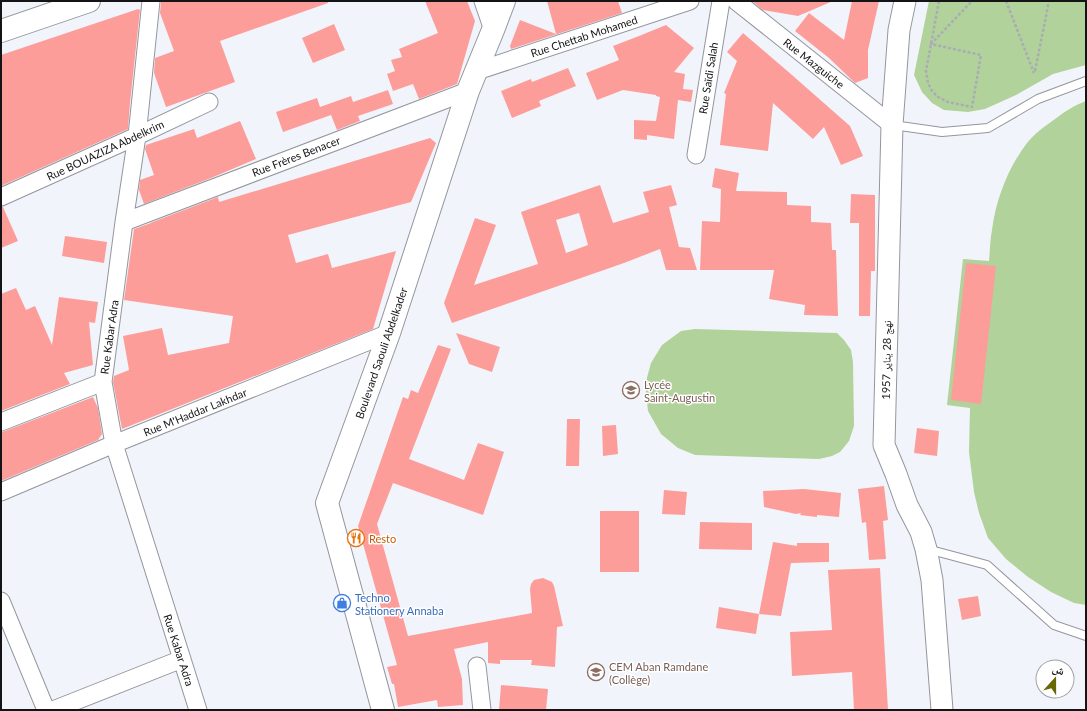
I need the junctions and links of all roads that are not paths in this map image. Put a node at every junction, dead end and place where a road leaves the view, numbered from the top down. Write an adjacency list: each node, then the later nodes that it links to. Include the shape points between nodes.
1 (89, 1): 10 (main road)
2 (151, 1): 16 (street, Rue Kabar Adra)
3 (484, 1): 9 (street)
4 (504, 1): 9 (main road, Boulevard Saouli Abdelkader)
5 (690, 1): 11 (street, Rue Chettab Mohamed)
6 (721, 1): 17 (street, Rue Saïdi Salah)
7 (736, 1): 15 (street, Rue Mazguiche)
8 (905, 1): 15 (street, نهج 28 يناير 1957, via 899,30)
9 (493, 30): 11 (main road, Boulevard Saouli Abdelkader)
10 (1, 31)
11 (477, 71): 13 (main road, Boulevard Saouli Abdelkader)
12 (1086, 81): 15 (lane, via 1038,99 988,128 942,132)
13 (468, 91): 19 (street, Rue Frères Benacer); 20 (main road, Boulevard Saouli Abdelkader)
14 (209, 102): 16 (street, Rue BOUAZIZA Abdelkrim)
15 (892, 125): 25 (street, نهج 28 يناير 1957, via 884,445)
16 (137, 136): 18 (street, Rue BOUAZIZA Abdelkrim); 19 (street, Rue Kabar Adra)
17 (696, 155)
18 (1, 197)
19 (124, 222): 21 (street, Rue Kabar Adra)
20 (389, 333): 23 (street, Rue M'Haddar Lakhdar); 33 (main road, Boulevard Saouli Abdelkader, via 327,503)
21 (103, 382): 22 (street); 23 (street, Rue Kabar Adra)
22 (1, 422)
23 (114, 444): 24 (street, Rue M'Haddar Lakhdar); 28 (street, Rue Kabar Adra)
24 (1, 492)
25 (926, 549): 27 (lane, via 987,565 1054,625); 35 (street, نهج 28 يناير 1957, via 932,580)
26 (1, 601): 30 (street)
27 (1086, 636)
28 (182, 659): 31 (street); 32 (street, Rue Kabar Adra)
29 (477, 666): 34 (street)
30 (46, 710)
31 (53, 710)
32 (198, 710)
33 (383, 710)
34 (482, 710)
35 (942, 710)

